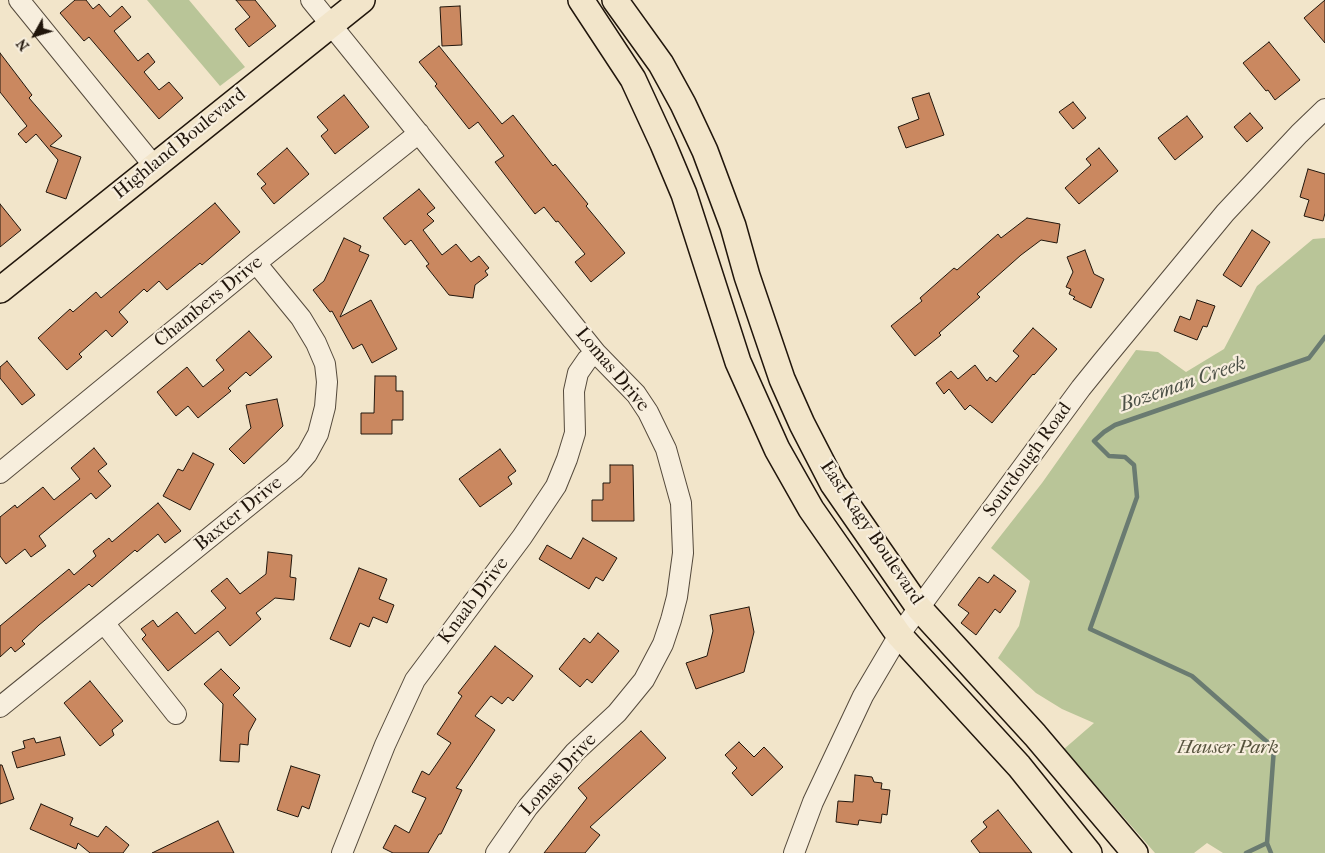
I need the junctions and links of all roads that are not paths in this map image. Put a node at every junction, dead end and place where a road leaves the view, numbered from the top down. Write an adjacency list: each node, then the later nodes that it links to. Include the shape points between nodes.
1 (20, 0): 9 (street)
2 (311, 0): 6 (street, Lomas Drive)
3 (362, 0): 6 (main road, Highland Boulevard)
4 (581, 0): 16 (main road, East Kagy Boulevard, via 632,79 663,144 684,194 738,362 777,448 811,509)
5 (615, 0): 14 (main road, East Kagy Boulevard, via 661,64 705,151 733,226 782,379 802,424 834,484)
6 (330, 25): 8 (street, Lomas Drive); 9 (main road, Highland Boulevard)
7 (1325, 109): 14 (street, Sourdough Road, via 1225,213 1119,341)
8 (419, 133): 10 (street, Chambers Drive); 12 (street, Lomas Drive)
9 (154, 166): 11 (main road, Highland Boulevard)
10 (256, 263): 13 (street, Chambers Drive); 15 (street, Baxter Drive, via 301,318 325,364 325,407 318,434 294,469)
11 (0, 290)
12 (596, 352): 19 (street, Knaab Drive, via 578,373 574,391 575,433 556,486 415,680); 20 (street, Lomas Drive, via 636,394 666,449 681,503 683,553 677,597 663,644 644,680 617,713 575,752)
13 (0, 474)
14 (919, 608): 16 (street, Sourdough Road); 23 (main road, East Kagy Boulevard)
15 (104, 623): 17 (street, Baxter Drive); 18 (street)
16 (899, 635): 21 (street, Sourdough Road, via 863,696 813,802); 22 (main road, East Kagy Boulevard, via 1019,766)
17 (3, 697)
18 (176, 714)
19 (342, 853)
20 (496, 853)
21 (794, 853)
22 (1089, 853)
23 (1135, 853)

